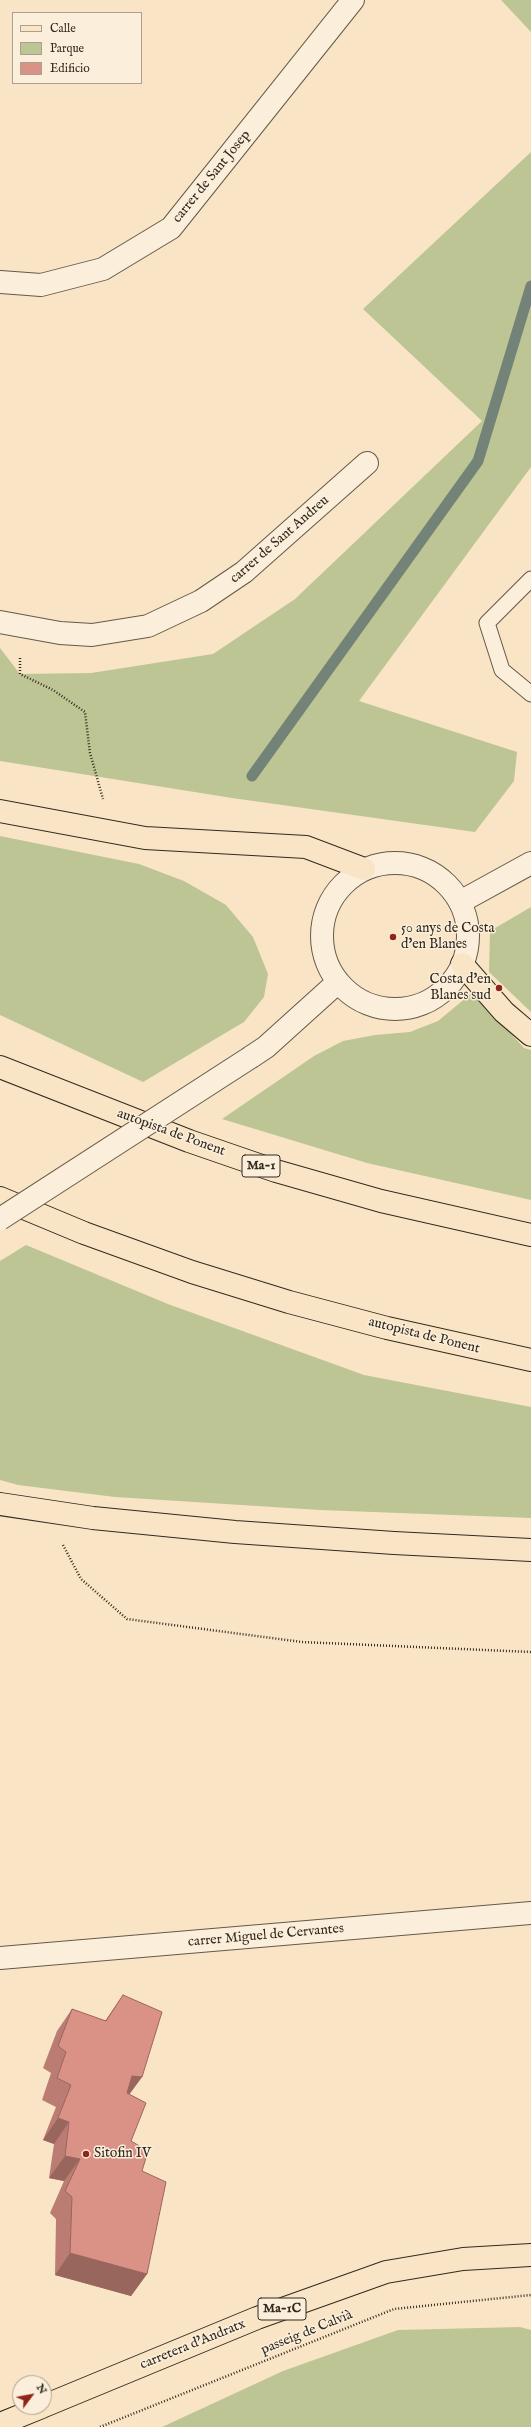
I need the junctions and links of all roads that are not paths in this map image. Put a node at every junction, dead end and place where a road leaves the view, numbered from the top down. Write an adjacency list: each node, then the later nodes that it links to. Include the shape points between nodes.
1 (353, 0): 2 (street, carrer de Sant Josep, via 170,228 103,269 41,285)
2 (0, 282)
3 (367, 463): 5 (street, carrer de Sant Andreu, via 244,572 217,592 176,614 148,626 92,634)
4 (531, 579): 6 (lane, via 487,623 502,670)
5 (0, 622)
6 (531, 694)
7 (0, 811): 9 (main road, via 145,838 306,847)
8 (531, 863): 10 (street)
9 (364, 869): 10 (street, via 385,864 407,864 428,870 446,884); 12 (street, via 345,882 332,899 323,919 322,941 327,963)
10 (460, 902): 11 (street, via 467,922 468,944)
11 (462, 964): 12 (street, via 449,986 429,1001 405,1008 380,1008 357,998); 13 (main road, via 504,1012)
12 (338, 982): 16 (street, bridge, via 251,1058)
13 (531, 1035)
14 (0, 1067): 17 (main road, autopista de Ponent / Ma-1, via 189,1141 276,1171 381,1201)
15 (0, 1198): 18 (main road, autopista de Ponent, via 84,1233 192,1272 289,1302 387,1328)
16 (0, 1219)
17 (531, 1235)
18 (531, 1360)
19 (0, 1504): 20 (main road, via 93,1518 235,1532)
20 (531, 1550)
21 (531, 1913): 22 (street, carrer Miguel de Cervantes)
22 (0, 1958)
23 (531, 2255): 24 (main road, carretera d'Andratx / Ma-1C, via 463,2259 386,2272 257,2318)
24 (52, 2403)
25 (23, 2415): 26 (main road, carretera d'Andratx / Ma-1C)
26 (0, 2424)

